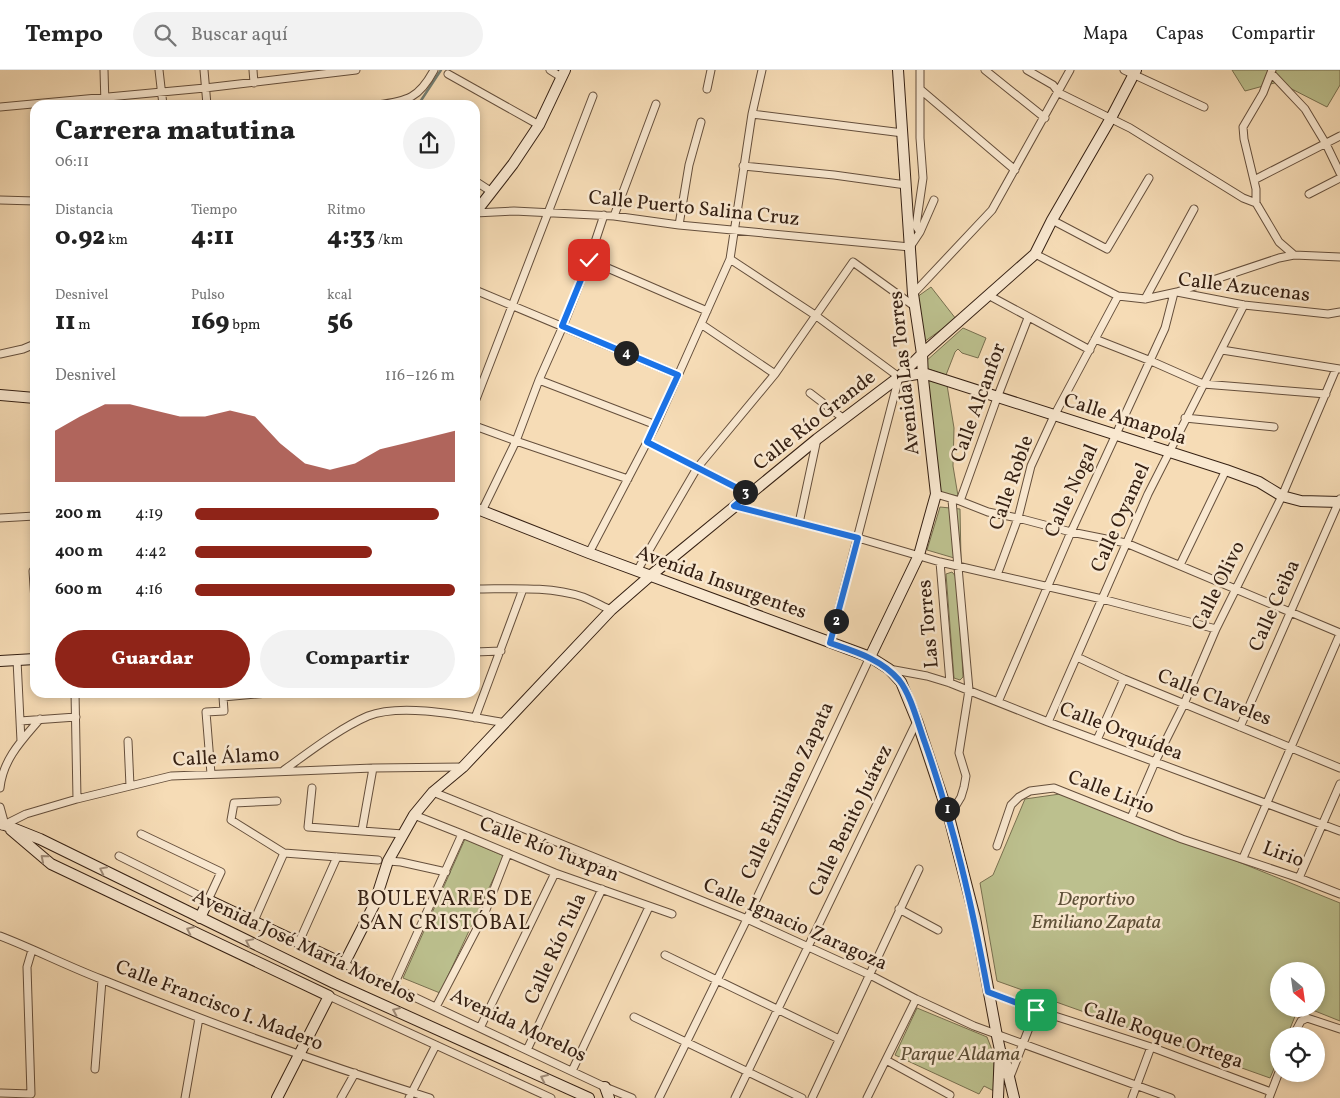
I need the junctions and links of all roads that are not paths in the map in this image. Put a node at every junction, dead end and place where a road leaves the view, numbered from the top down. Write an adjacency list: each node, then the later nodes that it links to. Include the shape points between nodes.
1 (104, 70): 28 (street)
2 (159, 70): 25 (street)
3 (204, 70): 22 (street)
4 (253, 70): 21 (street)
5 (356, 70): 17 (street)
6 (434, 70): 32 (street, via 426,86)
7 (550, 70): 19 (street)
8 (712, 70): 23 (street)
9 (762, 70): 37 (street)
10 (898, 70): 42 (main road, Avenida Las Torres)
11 (920, 70): 24 (street)
12 (985, 70): 38 (street)
13 (1027, 70): 26 (street, via 1053,85)
14 (1070, 70): 26 (street)
15 (1131, 71): 36 (street); 39 (main road, Calle Río Grande)
16 (1271, 71): 44 (street, via 1304,109); 50 (street, via 1263,93 1243,127)
17 (332, 72): 18 (street)
18 (304, 73): 21 (street)
19 (563, 73): 41 (main road)
20 (448, 74): 41 (street)
21 (254, 83): 22 (street)
22 (205, 88): 25 (street); 31 (street)
23 (707, 89)
24 (921, 90): 46 (street); 68 (street, via 923,178 916,226)
25 (162, 92): 29 (street); 30 (street)
26 (1058, 93): 38 (street); 39 (street)
27 (593, 96): 61 (street)
28 (105, 100)
29 (116, 100)
30 (163, 100)
31 (206, 100)
32 (403, 100)
33 (656, 104): 64 (street)
34 (30, 105): 35 (street)
35 (0, 107)
36 (1204, 107)
37 (752, 114): 42 (street); 45 (street)
38 (1044, 118): 46 (street)
39 (1111, 118): 58 (street); 65 (main road, Calle Río Grande)
40 (701, 122): 66 (street, via 689,165)
41 (539, 125): 53 (main road)
42 (903, 133): 52 (main road, Avenida Las Torres)
43 (1340, 136): 44 (street)
44 (1326, 144): 47 (street); 50 (street)
45 (743, 166): 52 (street); 67 (street)
46 (1015, 170): 77 (street, via 992,210)
47 (1340, 173)
48 (1149, 178): 65 (street, via 1107,249)
49 (1340, 178): 54 (street)
50 (1254, 180): 58 (street)
51 (480, 184): 53 (street)
52 (906, 185): 69 (main road, Avenida Las Torres)
53 (492, 192): 59 (main road)
54 (1309, 194)
55 (0, 200): 57 (street)
56 (934, 200): 68 (street)
57 (30, 201)
58 (1256, 203): 71 (street, via 1279,242)
59 (480, 207)
60 (1194, 209): 80 (street)
61 (549, 212): 62 (street, Calle Puerto Salina Cruz); 63 (street, Calle Puerto Salina Cruz); 82 (street)
62 (480, 213)
63 (604, 215): 64 (street, Calle Puerto Salina Cruz); 74 (street)
64 (614, 216): 66 (street, Calle Puerto Salina Cruz)
65 (1052, 220): 70 (main road, Calle Río Grande)
66 (679, 225): 67 (street, Calle Puerto Salina Cruz)
67 (734, 230): 69 (street, Calle Puerto Salina Cruz); 73 (street)
68 (920, 232): 69 (street)
69 (910, 247): 77 (main road, Avenida Las Torres)
70 (1035, 254): 78 (main road, Calle Río Grande); 79 (street, Calle Azucenas)
71 (1294, 255): 72 (street); 76 (street)
72 (1340, 257)
73 (730, 259): 84 (street); 86 (street)
74 (589, 260): 84 (street); 89 (street)
75 (480, 292): 82 (street)
76 (1176, 293): 80 (street, Calle Azucenas); 81 (street, Calle Azucenas); 96 (street, Calle Nogal)
77 (913, 294): 83 (main road, Avenida Las Torres)
78 (988, 295): 87 (street); 95 (main road, Calle Río Grande)
79 (1118, 296): 80 (street, Calle Azucenas); 90 (street, Calle Roble)
80 (1145, 299)
81 (1244, 305): 85 (street, Calle Azucenas, via 1328,314); 93 (street, Calle Oyamel)
82 (512, 306): 89 (street); 104 (street)
83 (914, 306): 86 (street, via 853,262); 95 (main road, Avenida Las Torres)
84 (707, 311): 88 (street)
85 (1340, 312)
86 (814, 315): 99 (street); 101 (street)
87 (1028, 318): 92 (street); 109 (street, Calle Alcanfor)
88 (700, 324): 99 (street); 100 (street)
89 (562, 326): 100 (street); 102 (street)
90 (1095, 339): 92 (street, Calle Roble); 96 (street)
91 (30, 346): 94 (street)
92 (1090, 350): 110 (street, Calle Roble)
93 (1222, 350): 97 (street); 103 (street, Calle Oyamel)
94 (0, 354)
95 (922, 354): 98 (main road, Avenida Las Torres); 101 (main road, Calle Río Grande)
96 (1151, 361): 103 (street); 116 (street, Calle Nogal)
97 (1338, 369): 107 (street, Calle Olivo)
98 (922, 373): 101 (main road, Calle Amapola); 109 (main road, Calle Amapola); 125 (main road, Avenida Las Torres)
99 (775, 374): 121 (street)
100 (678, 375): 113 (street)
101 (899, 377): 112 (main road, Calle Río Grande); 138 (street)
102 (539, 380): 113 (street); 118 (street)
103 (1203, 384): 107 (street); 111 (street, Calle Oyamel)
104 (480, 389)
105 (810, 393): 112 (street)
106 (0, 394): 108 (main road)
107 (1326, 394): 126 (street, Calle Olivo)
108 (30, 397)
109 (997, 398): 110 (main road, Calle Amapola); 128 (street, Calle Alcanfor)
110 (1054, 416): 116 (main road, Calle Amapola); 135 (street, Calle Roble, via 1032,466)
111 (1186, 418): 114 (street); 120 (street, Calle Oyamel)
112 (844, 419): 117 (main road, Calle Río Grande)
113 (656, 425): 119 (street)
114 (1274, 427)
115 (480, 428): 118 (street)
116 (1116, 434): 120 (main road, Calle Amapola); 137 (street, Calle Nogal)
117 (817, 439): 124 (main road, Calle Río Grande); 136 (street)
118 (516, 441): 123 (street); 130 (street)
119 (647, 442): 121 (street); 123 (street)
120 (1168, 452): 122 (main road, Calle Amapola); 139 (street, Calle Oyamel)
121 (697, 468): 124 (street); 145 (street)
122 (1226, 470): 126 (main road, Calle Amapola, via 1259,482); 143 (street)
123 (628, 479): 140 (street)
124 (749, 494): 131 (main road, Calle Río Grande)
125 (936, 494): 127 (street); 141 (main road, Calle Emiliano Zapata)
126 (1282, 496): 129 (main road, Calle Amapola, via 1302,501); 151 (street, Calle Olivo)
127 (952, 500): 128 (street); 144 (street)
128 (960, 501): 135 (street, via 988,512)
129 (1340, 501): 154 (street, Calle Ceiba)
130 (480, 505)
131 (734, 506): 136 (street); 146 (main road, Calle Río Grande)
132 (480, 510): 140 (main road, Avenida Insurgentes)
133 (30, 516): 134 (street)
134 (0, 518)
135 (1018, 518): 137 (street); 147 (street, Calle Roble)
136 (799, 523): 138 (street)
137 (1071, 532): 139 (street); 148 (street, Calle Nogal)
138 (858, 538): 141 (street); 157 (street)
139 (1126, 543): 143 (street); 152 (street, Calle Oyamel)
140 (590, 553): 145 (main road, Avenida Insurgentes)
141 (919, 555): 142 (street); 160 (main road, Calle Emiliano Zapata)
142 (940, 562): 144 (street); 167 (street, Las Torres)
143 (1180, 564): 151 (street)
144 (958, 566): 147 (street); 168 (street)
145 (637, 571): 146 (main road, Avenida Insurgentes)
146 (650, 576): 153 (main road, Calle Río Grande); 157 (main road, Avenida Insurgentes)
147 (997, 576): 148 (street)
148 (1047, 587): 152 (street); 171 (street, Calle Nogal)
149 (480, 589): 150 (street)
150 (523, 589): 153 (street, via 562,592); 158 (street)
151 (1235, 589): 154 (street); 155 (street, Calle Olivo)
152 (1102, 599): 155 (street); 161 (street, Calle Oyamel)
153 (611, 610): 179 (main road, Calle Río Grande)
154 (1290, 612): 156 (street); 180 (street, Calle Ceiba)
155 (1216, 629): 172 (street, Calle Olivo)
156 (1340, 633): 184 (street)
157 (830, 643): 160 (main road, Avenida Insurgentes)
158 (501, 651): 159 (street); 174 (street)
159 (480, 652)
160 (870, 657): 165 (main road, Avenida Insurgentes); 229 (street, Calle Emiliano Zapata)
161 (1077, 657): 166 (street, Calle Claveles); 178 (street, Calle Oyamel)
162 (30, 659): 163 (main road)
163 (17, 660): 164 (main road); 176 (street)
164 (0, 662)
165 (889, 669): 167 (street, Calle Orquídea); 177 (main road, Avenida Insurgentes, via 900,682)
166 (1124, 679): 172 (street, Calle Claveles); 181 (street)
167 (950, 683): 168 (street, Calle Orquídea)
168 (969, 690): 171 (street, Calle Orquídea); 202 (street, via 959,754 966,776 961,797)
169 (76, 698): 173 (street)
170 (223, 698): 191 (street, via 224,711 206,712)
171 (998, 702): 178 (street, Calle Orquídea)
172 (1184, 704): 180 (street, Calle Claveles); 186 (street, Calle Olivo)
173 (76, 717): 175 (street); 197 (street)
174 (474, 718): 179 (street); 190 (street, via 404,711 369,716)
175 (40, 719): 176 (street); 182 (street)
176 (20, 721): 182 (street)
177 (917, 721): 202 (main road, Avenida Insurgentes); 234 (street, Calle Benito Juárez)
178 (1048, 722): 181 (street, Calle Orquídea)
179 (506, 723): 187 (main road, Calle Río Grande)
180 (1240, 727): 184 (street, Calle Claveles)
181 (1097, 740): 186 (street, Calle Orquídea)
182 (21, 741): 185 (street)
183 (128, 741): 193 (street)
184 (1292, 748): 189 (street, Calle Claveles); 199 (street)
185 (4, 759): 194 (street)
186 (1155, 762): 199 (street, Calle Orquídea); 203 (street, Calle Olivo)
187 (463, 767): 188 (street, Calle Álamo); 196 (main road, Calle Río Grande)
188 (373, 768): 190 (street, Calle Álamo); 206 (street)
189 (1340, 768)
190 (283, 771): 191 (street, Calle Álamo)
191 (211, 774): 193 (street, Calle Álamo, via 171,776)
192 (1340, 784): 204 (street)
193 (130, 786): 197 (street, Calle Álamo)
194 (0, 788)
195 (312, 788): 206 (street, via 308,826)
196 (433, 792): 201 (main road, Calle Río Grande); 229 (street, Calle Ignacio Zaragoza)
197 (77, 799): 205 (street, Calle Álamo, via 26,814)
198 (277, 801): 212 (street, via 234,803 231,820)
199 (1267, 804): 204 (street, Calle Orquídea); 216 (street)
200 (0, 807): 205 (street)
201 (414, 815): 209 (main road, Calle Río Grande); 210 (street, Calle Río Tuxpan)
202 (949, 817): 244 (main road, Avenida Insurgentes, via 975,918)
203 (1131, 818): 211 (street, Calle Lirio, via 1054,788 1030,791 1011,805); 216 (street, Calle Lirio, via 1182,839)
204 (1322, 824): 207 (street, Calle Orquídea); 221 (street)
205 (2, 825): 228 (main road, Avenida José María Morelos, one-way to 205, via 40,839); 238 (main road, Avenida José María Morelos, one-way to 205, via 52,864)
206 (362, 830): 209 (street)
207 (1340, 831)
208 (142, 834): 224 (street, via 221,872)
209 (403, 834): 217 (main road, Calle Río Grande)
210 (462, 834): 213 (street, Calle Río Tuxpan); 219 (street)
211 (997, 846)
212 (284, 853): 215 (street); 230 (street)
213 (508, 853): 220 (street, Calle Río Tuxpan); 247 (street, via 484,915)
214 (119, 856): 224 (street, Avenida Morelos)
215 (337, 858): 217 (street); 233 (street)
216 (1243, 858): 221 (street, Lirio)
217 (383, 861): 219 (street); 237 (main road, Calle Río Grande, via 374,905)
218 (919, 869): 226 (street)
219 (446, 872): 243 (street)
220 (555, 873): 222 (street, Calle Río Tuxpan); 253 (street)
221 (1298, 878): 223 (street, Lirio)
222 (602, 889): 225 (street, Calle Río Tuxpan); 261 (street, Calle Río Tula)
223 (1340, 894)
224 (208, 900): 228 (main road); 230 (main road, Avenida Morelos)
225 (649, 906): 227 (street, Calle Río Tuxpan); 266 (street)
226 (900, 909): 231 (street); 239 (street)
227 (672, 914)
228 (200, 918): 242 (main road, Avenida José María Morelos, one-way to 228)
229 (746, 919): 234 (street, Calle Ignacio Zaragoza); 241 (street, Calle Emiliano Zapata)
230 (254, 921): 233 (main road, Avenida Morelos)
231 (938, 930)
232 (0, 936): 235 (street, Calle Francisco I. Madero)
233 (299, 942): 237 (main road, Avenida Morelos)
234 (808, 947): 239 (street, Calle Ignacio Zaragoza); 248 (street, Calle Benito Juárez)
235 (32, 950): 240 (street, Calle Francisco I. Madero); 273 (street, via 27,967 31,1094)
236 (665, 955): 241 (street)
237 (344, 964): 243 (street, Avenida Morelos)
238 (284, 974): 242 (main road); 245 (main road, Avenida José María Morelos)
239 (870, 975): 246 (street, Calle Ignacio Zaragoza); 256 (street)
240 (102, 980): 251 (street, Calle Francisco I. Madero); 265 (street)
241 (716, 980): 248 (street); 257 (street, Calle Emiliano Zapata)
242 (334, 983): 282 (main road, Avenida José María Morelos, one-way to 242)
243 (393, 986): 247 (street, Avenida Morelos)
244 (988, 992): 249 (street, Calle Roque Ortega); 255 (main road, Avenida Insurgentes)
245 (329, 996): 259 (street, Avenida José María Morelos); 263 (main road)
246 (916, 999): 255 (street, Calle Ignacio Zaragoza); 264 (street)
247 (436, 1007): 253 (street, Avenida Morelos)
248 (777, 1009): 256 (street); 268 (street, Calle Benito Juárez)
249 (1036, 1010): 258 (street); 260 (street, Calle Roque Ortega)
250 (634, 1017): 257 (street)
251 (199, 1018): 263 (street, Calle Francisco I. Madero); 277 (street)
252 (1298, 1027): 254 (street, via 1301,1020 1307,1018)
253 (480, 1028): 261 (street, Avenida Morelos)
254 (1340, 1029)
255 (997, 1036): 258 (street, Calle Ignacio Zaragoza); 262 (main road, Avenida Insurgentes)
256 (839, 1039): 288 (street)
257 (686, 1043): 268 (street); 285 (street, Calle Emiliano Zapata)
258 (1024, 1043): 269 (street); 271 (street, Calle Ignacio Zaragoza)
259 (436, 1045): 274 (street); 281 (street, Avenida José María Morelos)
260 (1151, 1047): 271 (street); 276 (street, Calle Roque Ortega)
261 (527, 1050): 266 (street, Avenida Morelos)
262 (1000, 1050): 269 (main road, Avenida Insurgentes); 290 (main road, Avenida Insurgentes)
263 (299, 1055): 267 (street, Calle Francisco I. Madero); 278 (main road)
264 (886, 1060): 275 (street); 289 (street)
265 (95, 1069)
266 (572, 1071): 272 (street, Avenida Morelos)
267 (355, 1072): 274 (street, Calle Francisco I. Madero); 279 (street)
268 (747, 1072): 286 (street, Calle Benito Juárez); 287 (street)
269 (1009, 1079): 291 (main road, Avenida Insurgentes)
270 (1275, 1082): 276 (street)
271 (1137, 1084): 292 (street); 293 (street, Calle Ignacio Zaragoza)
272 (605, 1087): 283 (main road); 284 (street, Avenida Morelos)
273 (1, 1093)
274 (410, 1095): 280 (street, Calle Francisco I. Madero)
275 (950, 1095)
276 (1270, 1095)
277 (185, 1098)
278 (277, 1098)
279 (341, 1098)
280 (430, 1098)
281 (551, 1098)
282 (589, 1098)
283 (608, 1098)
284 (632, 1098)
285 (659, 1098)
286 (735, 1098)
287 (802, 1098)
288 (812, 1098)
289 (868, 1098)
290 (998, 1098)
291 (1014, 1098)
292 (1132, 1098)
293 (1171, 1098)

